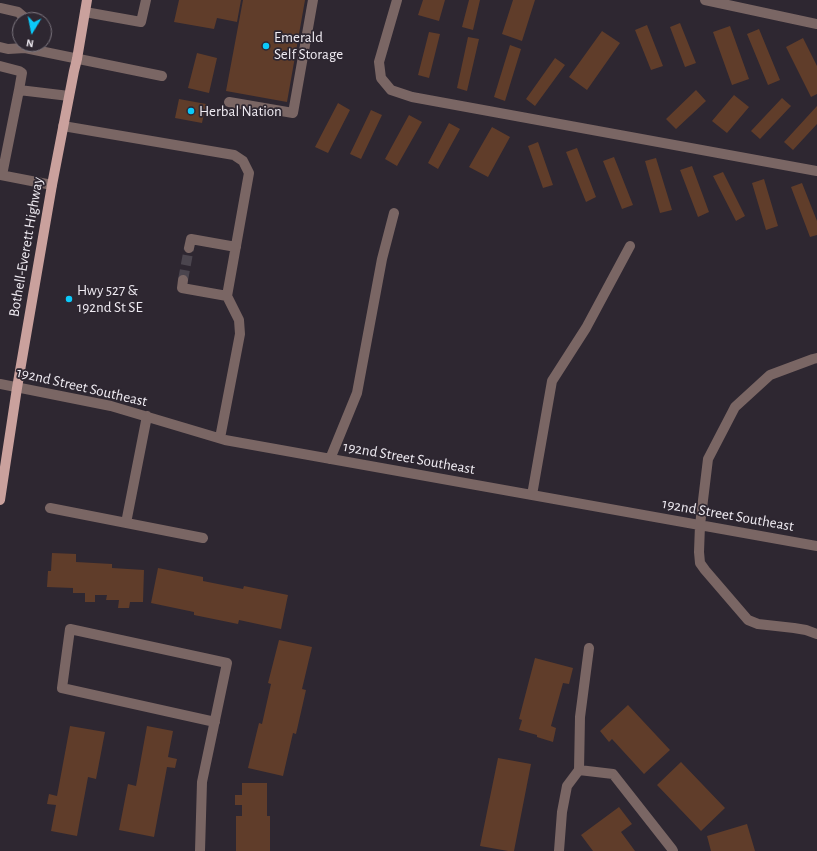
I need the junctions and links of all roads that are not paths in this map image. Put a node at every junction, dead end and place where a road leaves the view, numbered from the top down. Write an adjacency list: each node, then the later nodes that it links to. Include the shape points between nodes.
1 (87, 0): 8 (main road, Bothell-Everett Highway)
2 (146, 0): 8 (street, via 141,22)
3 (313, 0): 18 (street, via 293,113)
4 (397, 0): 20 (street, via 379,62 381,78 391,90 412,98)
5 (705, 0): 9 (street)
6 (0, 8): 7 (street)
7 (18, 12)
8 (85, 12): 13 (main road, Bothell-Everett Highway)
9 (817, 24)
10 (0, 47): 11 (street)
11 (12, 48)
12 (49, 52): 13 (street)
13 (77, 59): 15 (street); 17 (main road, Bothell-Everett Highway)
14 (0, 66): 16 (street, via 22,73)
15 (162, 76)
16 (19, 90): 17 (street); 21 (street)
17 (69, 96): 19 (main road, Bothell-Everett Highway)
18 (229, 102)
19 (63, 126): 22 (main road, Bothell-Everett Highway); 25 (street, via 234,155 243,161 249,173)
20 (817, 171)
21 (1, 175): 22 (street)
22 (52, 185): 31 (main road, Bothell-Everett Highway)
23 (394, 213): 34 (street, via 382,259 356,393)
24 (630, 246): 35 (street, via 586,328 552,381)
25 (236, 247): 26 (street, via 191,239); 28 (street)
26 (189, 248)
27 (184, 280): 28 (street, via 182,288)
28 (227, 296): 33 (street, via 239,320 240,334)
29 (817, 358): 39 (street, via 770,375 735,407 708,459)
30 (0, 384): 31 (street, 192nd Street Southeast)
31 (17, 388): 32 (street, 192nd Street Southeast, via 111,406); 36 (main road, Bothell-Everett Highway)
32 (147, 416): 33 (street, 192nd Street Southeast); 38 (street)
33 (220, 438): 34 (street, 192nd Street Southeast)
34 (330, 459): 35 (street, 192nd Street Southeast)
35 (532, 495): 39 (street, 192nd Street Southeast)
36 (0, 500)
37 (50, 508): 38 (street)
38 (126, 523): 40 (street)
39 (700, 524): 41 (street, 192nd Street Southeast); 42 (street, via 700,563 748,620)
40 (203, 538)
41 (817, 546)
42 (817, 634)
43 (588, 648): 45 (street, via 580,717)
44 (214, 722): 44 (street, via 227,663 70,629 62,688); 46 (street, via 202,782)
45 (578, 770): 47 (street, via 567,786); 48 (street, via 613,774)
46 (200, 851)
47 (559, 851)
48 (673, 851)

